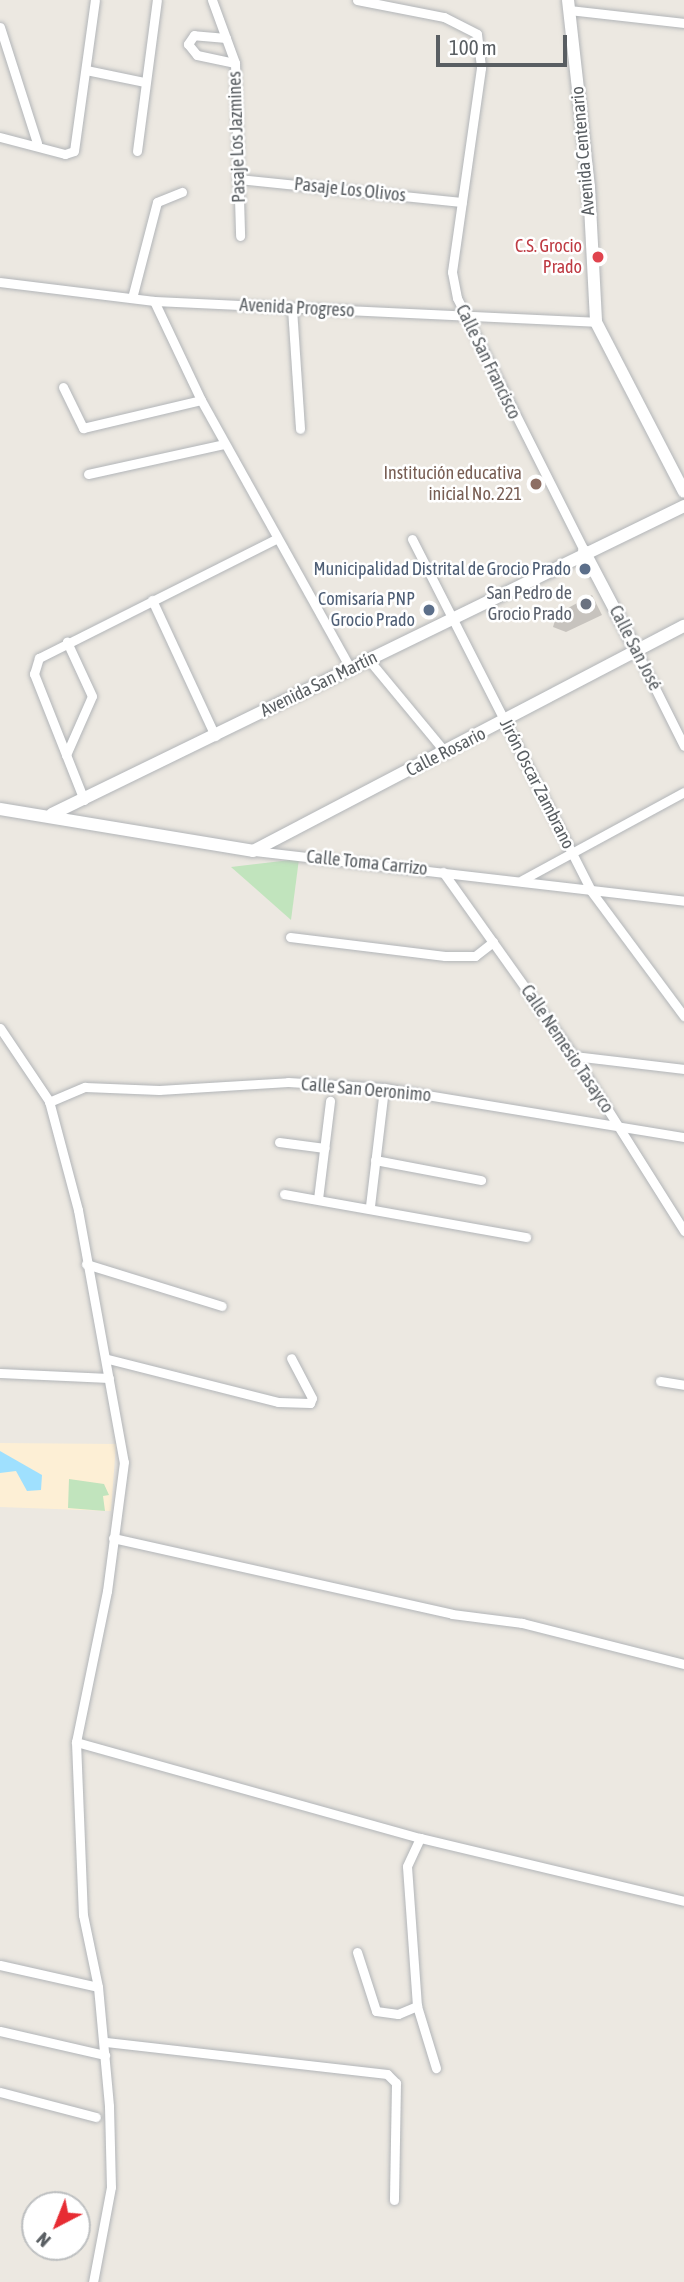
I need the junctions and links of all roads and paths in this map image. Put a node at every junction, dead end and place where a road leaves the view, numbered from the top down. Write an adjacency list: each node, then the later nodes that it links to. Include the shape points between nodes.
1 (94, 0): 10 (street)
2 (157, 0): 11 (street)
3 (212, 0): 8 (street, Pasaje Los Jazmines)
4 (356, 0): 17 (street, Calle San Francisco, via 444,17 477,34 481,68)
5 (568, 5): 6 (street); 24 (main road, Avenida Centenario, via 589,187)
6 (684, 23)
7 (0, 27): 13 (street)
8 (226, 38): 9 (street, Pasaje Los Jazmines); 9 (street, via 194,35 188,44 197,55)
9 (235, 62): 15 (street, Pasaje Los Jazmines)
10 (86, 70): 11 (street); 13 (street, via 76,109 75,147 65,154)
11 (144, 82): 14 (street)
12 (0, 137): 13 (street)
13 (37, 143)
14 (137, 150)
15 (238, 178): 17 (street, Pasaje Los Olivos); 18 (street, Pasaje Los Jazmines)
16 (182, 192): 20 (street, via 157,202)
17 (462, 202): 23 (street, Calle San Francisco, via 452,272)
18 (240, 236)
19 (0, 282): 20 (street, Avenida Progreso)
20 (132, 298): 21 (street, Avenida Progreso)
21 (154, 301): 22 (street, Avenida Progreso); 26 (street)
22 (292, 308): 23 (street, Avenida Progreso); 27 (street)
23 (462, 316): 24 (street, Avenida Progreso); 34 (street, Calle San Francisco)
24 (596, 322): 30 (main road, Avenida Centenario)
25 (63, 387): 26 (street, via 83,428)
26 (201, 400): 28 (street)
27 (300, 429)
28 (225, 444): 29 (street); 32 (street)
29 (88, 474)
30 (684, 492)
31 (684, 506): 34 (main road, Avenida San Martín)
32 (276, 539): 35 (street); 41 (street)
33 (412, 539): 36 (street, Jirón Oscar Zambrano)
34 (584, 551): 36 (main road, Avenida San Martín); 39 (main road, Calle San José)
35 (152, 600): 38 (street); 43 (street)
36 (450, 617): 40 (main road, Avenida San Martín); 42 (street, Jirón Oscar Zambrano)
37 (684, 626): 39 (main road, Calle Rosario)
38 (67, 642): 46 (street, via 92,696); 46 (street, via 39,658 34,674)
39 (636, 650): 42 (main road, Calle Rosario); 44 (street, Calle San José)
40 (369, 660): 41 (main road, Avenida San Martín); 45 (street)
41 (350, 668): 43 (main road, Avenida San Martín)
42 (505, 721): 45 (main road, Calle Rosario); 52 (street, Jirón Oscar Zambrano)
43 (215, 736): 48 (main road, Avenida San Martín)
44 (684, 746)
45 (446, 753): 51 (main road, Calle Rosario)
46 (66, 755): 48 (street)
47 (684, 792): 52 (street)
48 (84, 800): 50 (main road, Avenida San Martín)
49 (0, 809): 50 (main road, Calle Toma Carrizo)
50 (52, 814): 51 (main road, Calle Toma Carrizo)
51 (253, 851): 53 (street, Calle Toma Carrizo)
52 (571, 851): 54 (street); 55 (street, Jirón Oscar Zambrano)
53 (443, 872): 54 (street, Calle Toma Carrizo); 58 (street, Calle Nemesio Tasayco)
54 (522, 880): 55 (street, Calle Toma Carrizo)
55 (591, 891): 56 (street, Calle Toma Carrizo); 59 (street, Jirón Oscar Zambrano)
56 (684, 901)
57 (290, 937): 58 (street, via 445,956 475,956)
58 (493, 942): 61 (street, Calle Nemesio Tasayco)
59 (684, 1016)
60 (0, 1028): 65 (street)
61 (574, 1056): 62 (street); 66 (street, Calle Nemesio Tasayco)
62 (684, 1069)
63 (384, 1088): 65 (street, Calle San Oeronimo, via 288,1082 159,1090 85,1087); 66 (street, Calle San Oeronimo); 70 (street)
64 (330, 1101): 69 (street)
65 (49, 1102): 77 (street, via 78,1210)
66 (621, 1127): 67 (street, Calle San Oeronimo); 75 (street, Calle Nemesio Tasayco)
67 (684, 1137)
68 (279, 1142): 69 (street)
69 (325, 1147): 73 (street)
70 (375, 1160): 71 (street); 74 (street)
71 (481, 1180)
72 (285, 1194): 73 (street)
73 (318, 1199): 74 (street)
74 (370, 1206): 76 (street)
75 (684, 1231)
76 (526, 1237)
77 (86, 1264): 78 (street); 80 (street)
78 (222, 1306)
79 (291, 1358): 80 (street, via 312,1398 307,1404 278,1402)
80 (108, 1359): 82 (street)
81 (0, 1373): 82 (street)
82 (109, 1378): 85 (street, via 124,1462)
83 (660, 1381): 84 (street)
84 (684, 1385)
85 (113, 1538): 86 (street, via 452,1614 522,1623); 87 (street)
86 (684, 1664)
87 (76, 1742): 88 (street); 92 (street, via 83,1915)
88 (420, 1838): 89 (street); 93 (street, via 407,1866)
89 (684, 1901)
90 (357, 1952): 93 (street, via 376,2011 398,2014)
91 (0, 1965): 92 (street)
92 (98, 1987): 95 (street)
93 (417, 2006): 97 (street)
94 (0, 2031): 96 (street)
95 (106, 2042): 96 (street); 100 (street, via 387,2074 396,2083)
96 (105, 2055): 101 (street, via 111,2187)
97 (436, 2068)
98 (0, 2092): 99 (street)
99 (96, 2117)
100 (394, 2200)
101 (93, 2282)

